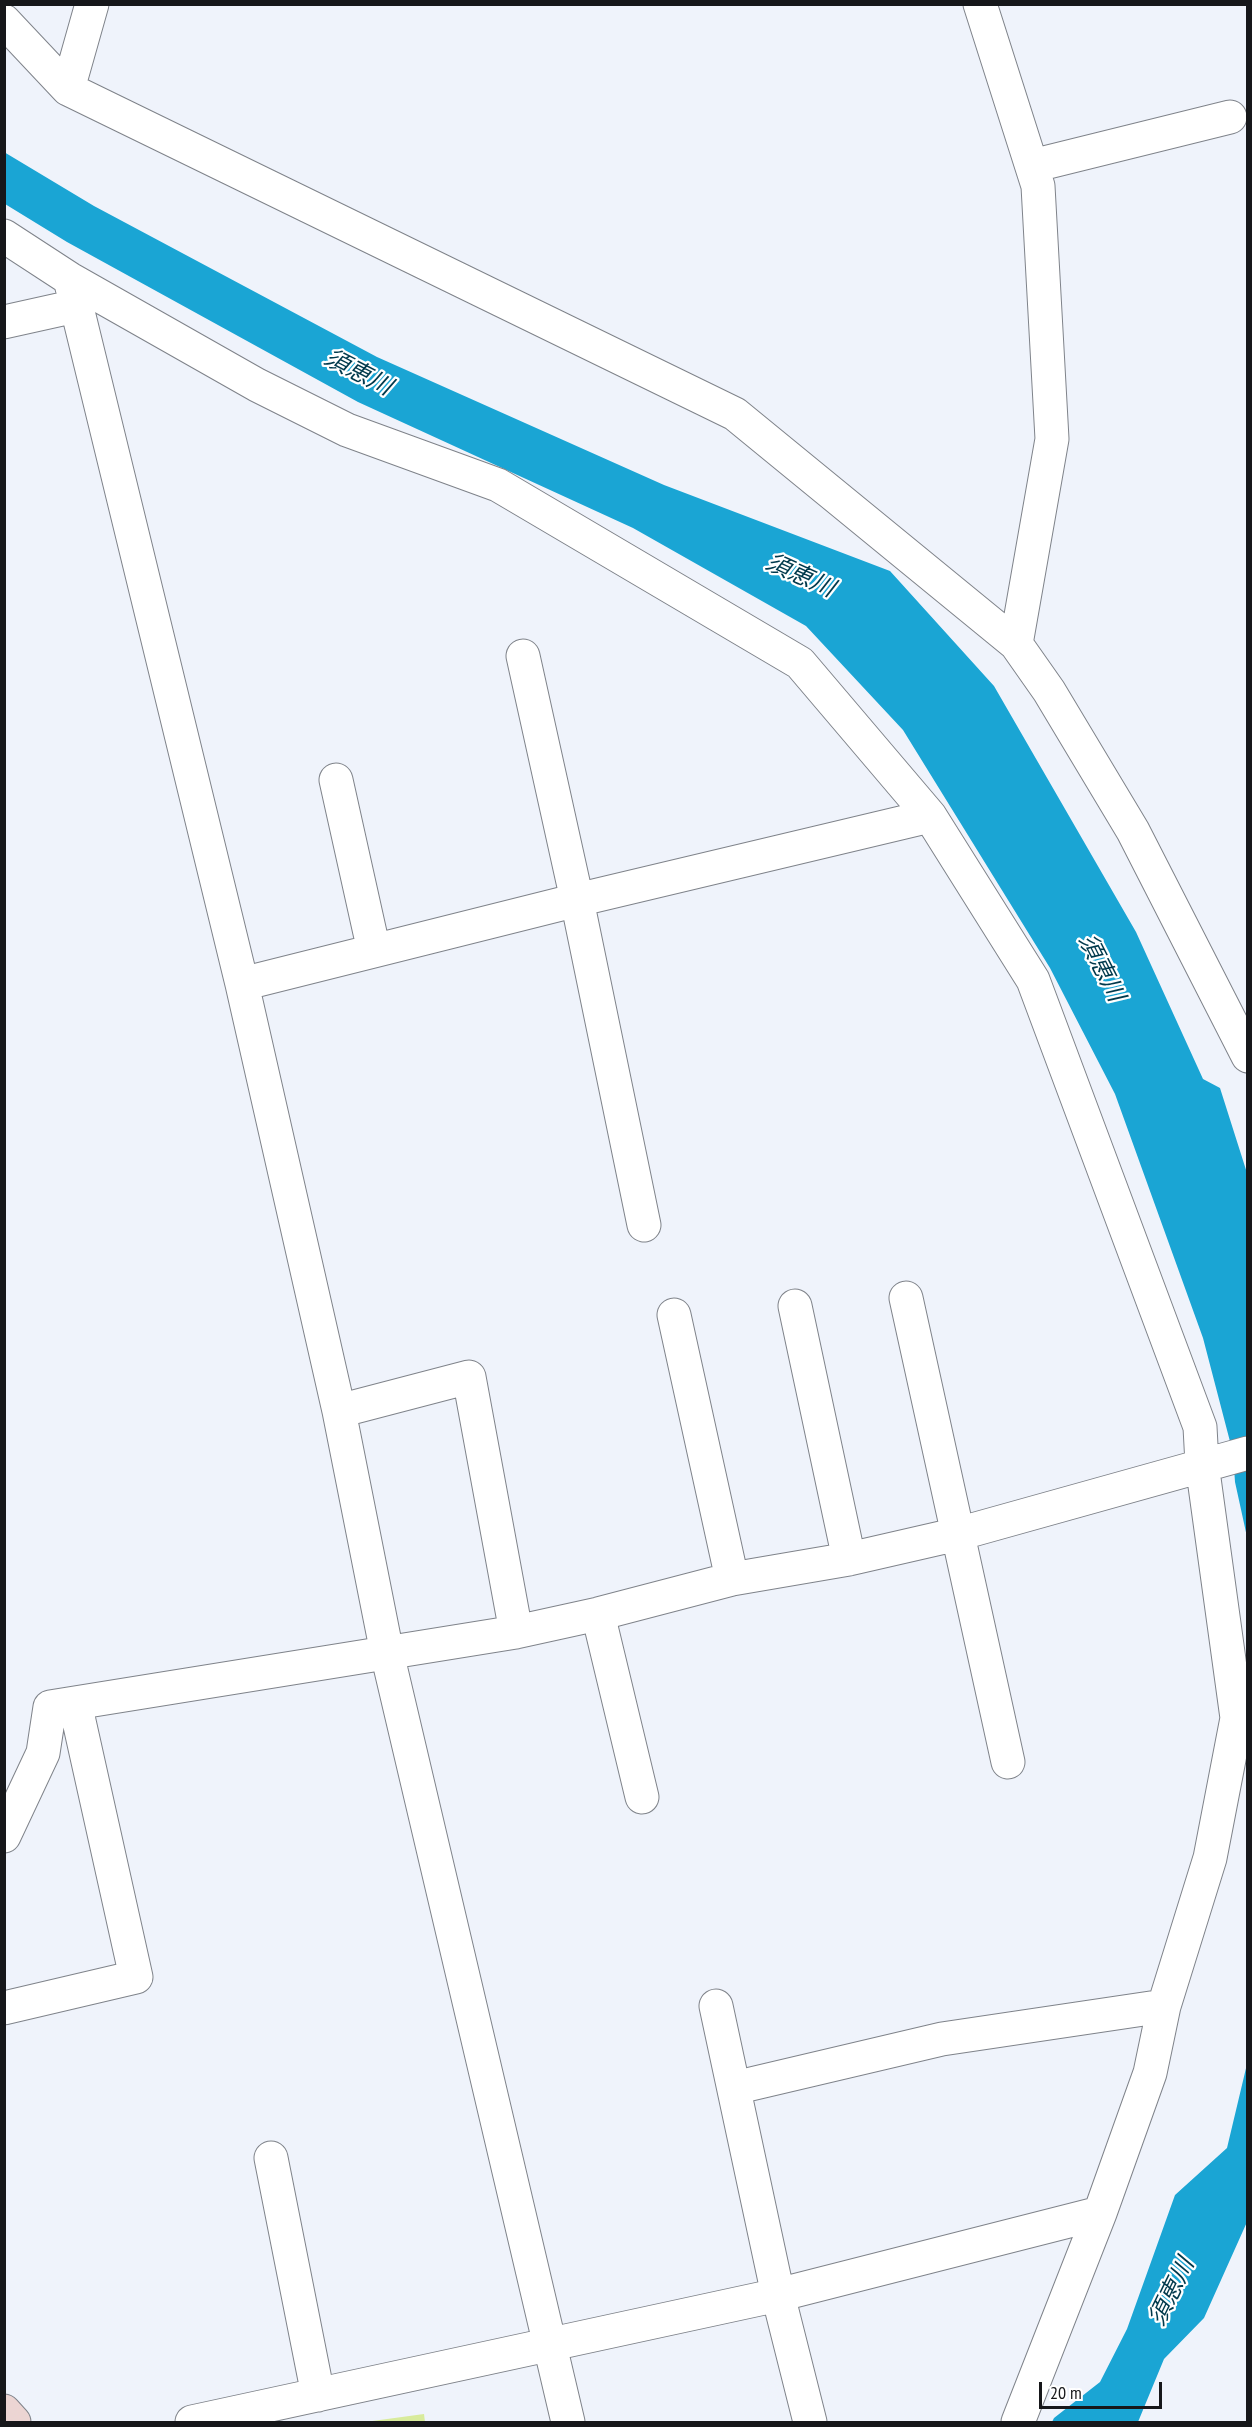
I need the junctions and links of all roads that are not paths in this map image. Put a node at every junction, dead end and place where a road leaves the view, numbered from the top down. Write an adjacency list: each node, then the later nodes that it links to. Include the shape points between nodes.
1 (92, 4): 4 (street)
2 (980, 4): 6 (street)
3 (4, 21): 4 (street)
4 (68, 89): 10 (street, via 735,414)
5 (1230, 117): 6 (street)
6 (1032, 166): 10 (street, via 1038,186 1052,439)
7 (4, 236): 8 (street)
8 (73, 292): 9 (street); 13 (street, via 347,430 498,485 800,663); 16 (street)
9 (4, 322)
10 (1016, 644): 17 (street, via 1049,691 1133,831)
11 (523, 656): 14 (street)
12 (336, 780): 15 (street)
13 (930, 816): 14 (street); 23 (street, via 1032,980 1200,1427)
14 (577, 900): 15 (street); 18 (street)
15 (374, 951): 16 (street)
16 (242, 984): 22 (street)
17 (1248, 1056)
18 (644, 1225)
19 (906, 1298): 24 (street)
20 (795, 1306): 25 (street)
21 (674, 1315): 26 (street)
22 (339, 1411): 28 (street, via 469,1377); 29 (street)
23 (1224, 1459): 24 (street); 35 (street, via 1237,1718 1210,1858)
24 (958, 1534): 25 (street); 31 (street)
25 (849, 1559): 26 (street)
26 (732, 1579): 27 (street)
27 (598, 1614): 28 (street); 32 (street)
28 (516, 1632): 29 (street)
29 (387, 1653): 30 (street); 41 (street)
30 (75, 1703): 33 (street, via 50,1707 43,1753); 36 (street, via 136,1977)
31 (1008, 1762)
32 (642, 1797)
33 (4, 1836)
34 (716, 2006): 37 (street)
35 (1164, 2006): 37 (street, via 942,2039); 39 (street, via 1150,2073)
36 (4, 2008)
37 (734, 2088): 40 (street)
38 (271, 2158): 42 (street)
39 (1101, 2213): 40 (street); 48 (street)
40 (778, 2295): 41 (street); 47 (street)
41 (550, 2344): 42 (street); 46 (street)
42 (318, 2395): 45 (street)
43 (4, 2411): 44 (street)
44 (14, 2422)
45 (192, 2422)
46 (568, 2422)
47 (810, 2422)
48 (1018, 2422)

